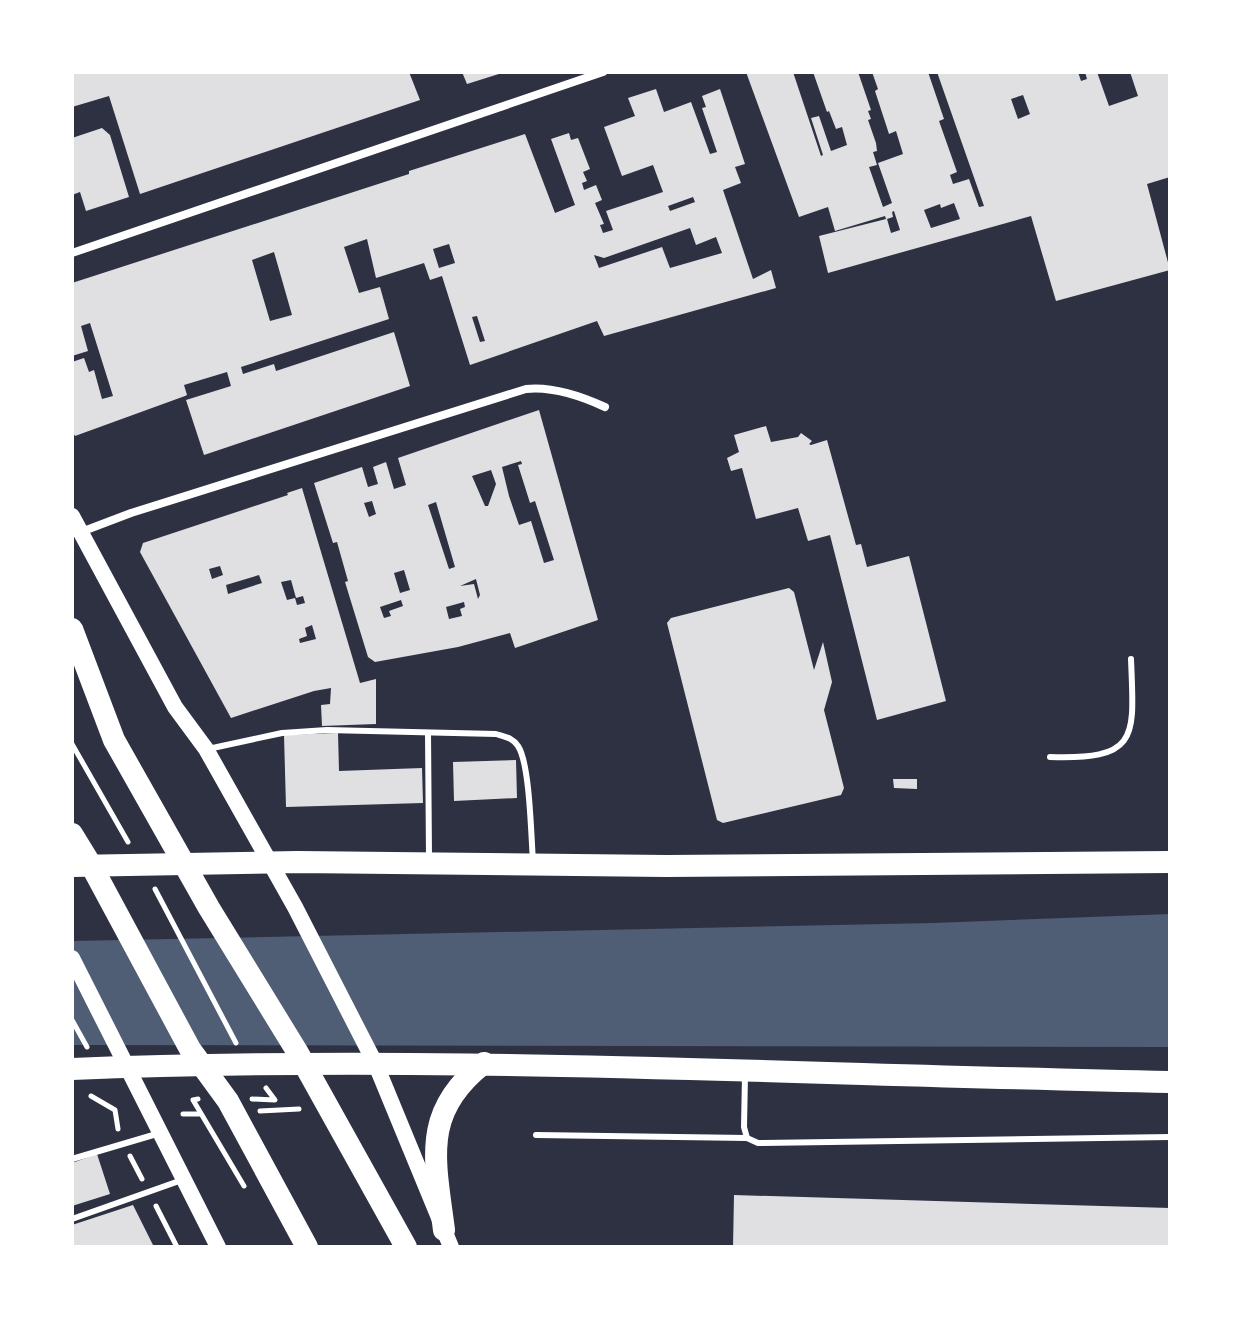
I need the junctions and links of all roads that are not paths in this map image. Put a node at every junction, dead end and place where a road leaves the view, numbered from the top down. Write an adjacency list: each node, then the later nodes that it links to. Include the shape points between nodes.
1 (603, 72): 2 (street)
2 (72, 253)
3 (605, 407): 5 (street, via 579,396 526,389)
4 (72, 516): 5 (main road)
5 (81, 532): 9 (main road, via 175,707)
6 (72, 629): 14 (highway, via 114,740)
7 (1131, 659): 10 (lane, via 1133,714 1124,744 1089,757)
8 (428, 733): 9 (lane, via 282,733); 15 (lane); 16 (lane, via 496,734 511,738 520,748)
9 (206, 749): 12 (main road)
10 (1050, 757)
11 (72, 834): 17 (highway)
12 (269, 862): 14 (highway); 15 (highway); 20 (main road)
13 (1170, 862): 16 (highway)
14 (183, 863): 17 (highway); 22 (highway)
15 (429, 863): 16 (highway)
16 (534, 864)
17 (82, 865): 19 (highway, via 119,918)
18 (72, 958): 21 (main road)
19 (196, 1057): 21 (highway); 22 (highway); 36 (highway, via 228,1101)
20 (372, 1057): 22 (highway); 23 (highway); 34 (main road)
21 (123, 1058): 24 (highway); 27 (main road)
22 (301, 1058): 37 (highway)
23 (484, 1063): 25 (highway); 34 (highway, via 453,1092 437,1129 438,1179)
24 (72, 1069)
25 (745, 1072): 26 (highway); 30 (lane)
26 (1170, 1082)
27 (160, 1133): 31 (lane); 32 (main road)
28 (536, 1135): 30 (lane)
29 (1170, 1137): 30 (lane, via 758,1143)
30 (747, 1138)
31 (72, 1159)
32 (184, 1180): 33 (lane); 35 (main road)
33 (72, 1219)
34 (448, 1238)
35 (218, 1247)
36 (307, 1247)
37 (406, 1247)

